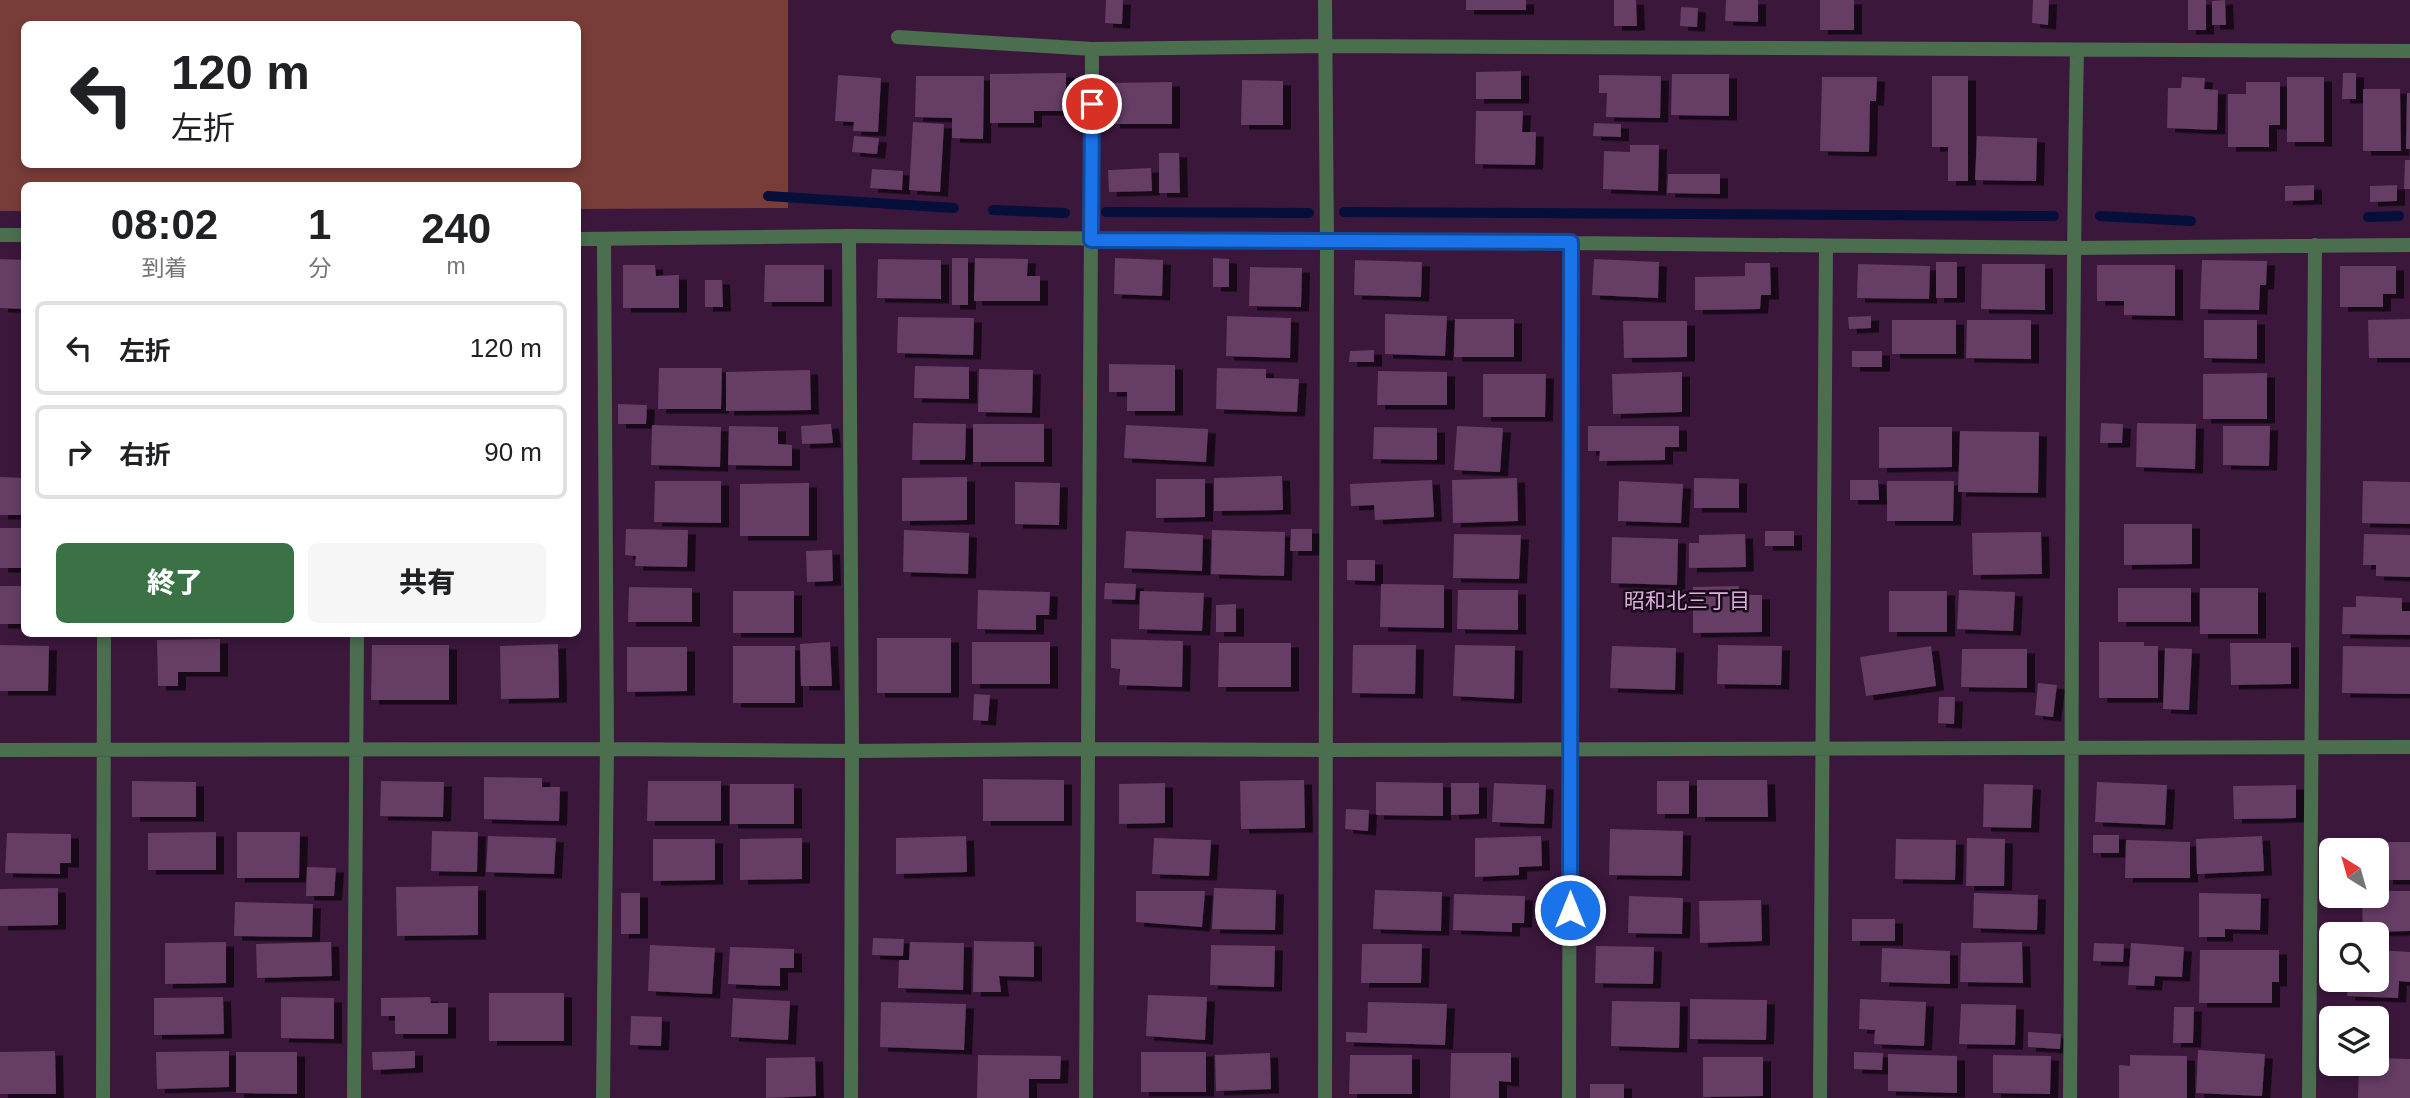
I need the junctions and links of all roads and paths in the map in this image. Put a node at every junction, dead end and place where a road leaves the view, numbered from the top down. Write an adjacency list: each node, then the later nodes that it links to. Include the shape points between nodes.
1 (1325, 0): 3 (street)
2 (898, 37): 4 (street)
3 (1326, 46): 4 (street); 5 (street); 13 (street)
4 (1092, 49): 12 (street)
5 (2077, 50): 6 (street); 18 (street)
6 (2410, 51)
7 (0, 235): 8 (street)
8 (21, 235)
9 (849, 236): 11 (street); 12 (street); 32 (street)
10 (581, 239): 11 (street)
11 (604, 240): 26 (street)
12 (1091, 240): 13 (street); 27 (street)
13 (1327, 242): 14 (street); 31 (street)
14 (1571, 242): 16 (street); 28 (street)
15 (2410, 245): 17 (street)
16 (1826, 246): 18 (street); 22 (street)
17 (2315, 246): 18 (street); 24 (street)
18 (2073, 248): 23 (street)
19 (104, 637): 30 (street)
20 (356, 637): 25 (street)
21 (2410, 747): 24 (street)
22 (1822, 748): 23 (street); 28 (street); 40 (street)
23 (2073, 748): 24 (street); 41 (street)
24 (2312, 748): 42 (street)
25 (357, 749): 26 (street); 30 (street); 34 (street)
26 (607, 749): 32 (street); 35 (street)
27 (1088, 749): 31 (street); 32 (street); 37 (street)
28 (1570, 749): 31 (street); 39 (street)
29 (0, 750): 30 (street)
30 (103, 750): 33 (street)
31 (1327, 750): 38 (street)
32 (852, 751): 36 (street)
33 (103, 1098)
34 (354, 1098)
35 (603, 1098)
36 (850, 1098)
37 (1086, 1098)
38 (1325, 1098)
39 (1569, 1098)
40 (1820, 1098)
41 (2070, 1098)
42 (2309, 1098)

